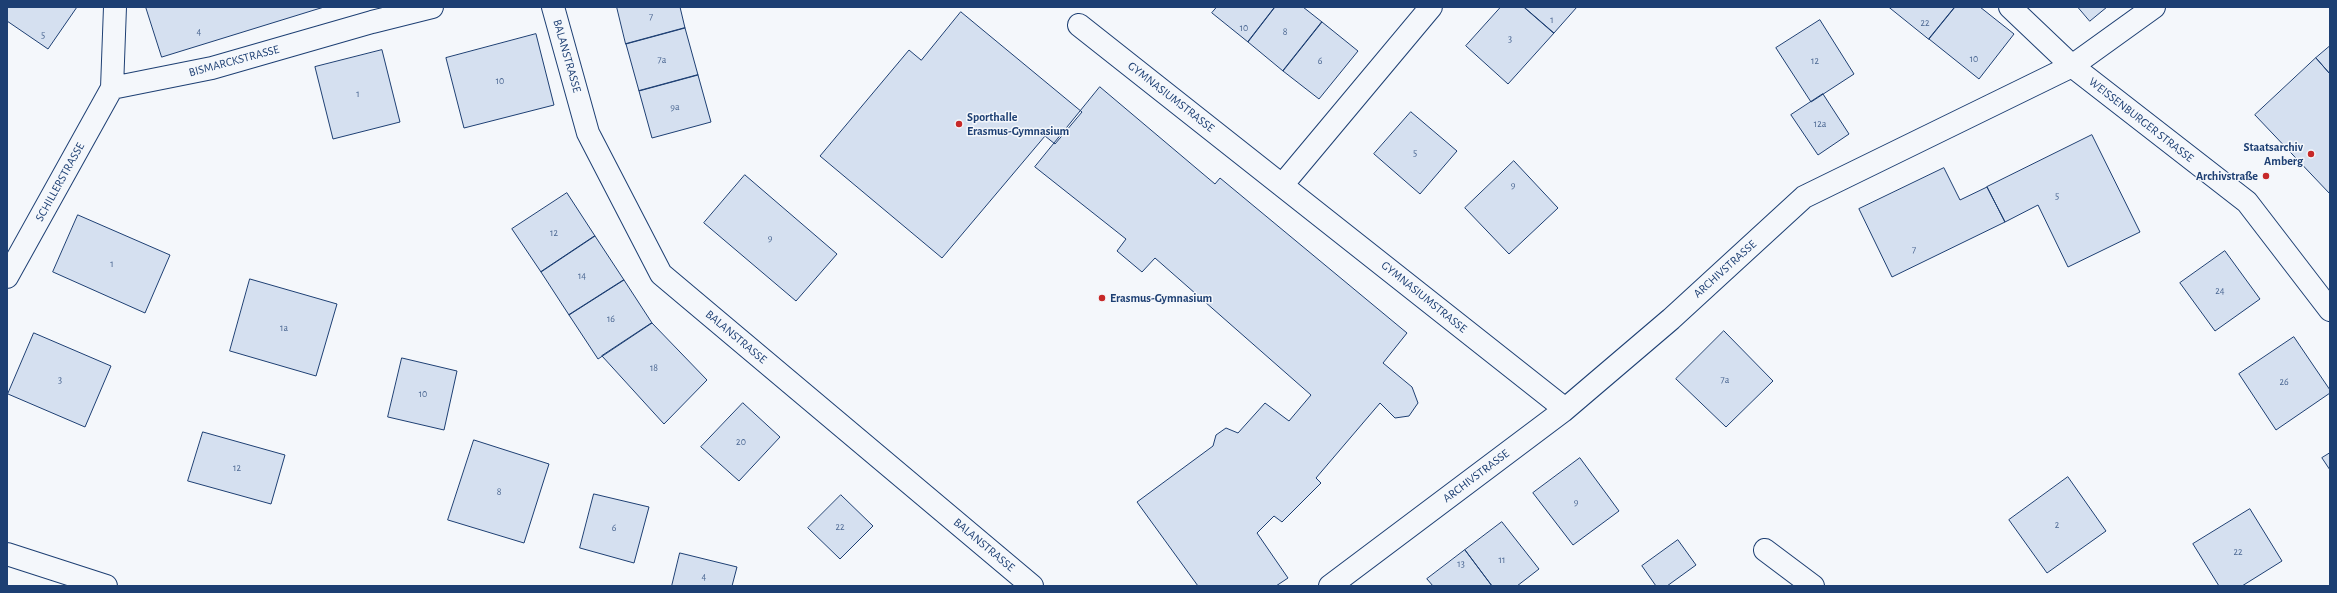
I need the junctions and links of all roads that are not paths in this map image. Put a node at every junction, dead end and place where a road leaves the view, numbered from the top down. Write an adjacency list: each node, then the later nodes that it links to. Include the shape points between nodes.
1 (115, 7): 9 (street)
2 (432, 7): 9 (street, BISMARCKSTRASSE, via 212,68)
3 (553, 7): 17 (street, BALANSTRASSE, via 588,133 661,274)
4 (1431, 7): 10 (street)
5 (2010, 7): 8 (street, WEISSENBURGER STRASSE)
6 (2154, 7): 8 (street, ARCHIVSTRASSE)
7 (1079, 25): 10 (street, GYMNASIUMSTRASSE)
8 (2072, 66): 12 (street, WEISSENBURGER STRASSE, via 2247,202); 13 (street, ARCHIVSTRASSE, via 1804,197 1671,319)
9 (112, 88): 11 (street, SCHILLERSTRASSE)
10 (1283, 184): 13 (street, GYMNASIUMSTRASSE)
11 (7, 276)
12 (2330, 310)
13 (1565, 409): 18 (street, ARCHIVSTRASSE)
14 (1764, 550): 19 (street)
15 (7, 554): 16 (street)
16 (106, 586)
17 (1032, 586)
18 (1330, 586)
19 (1813, 586)

